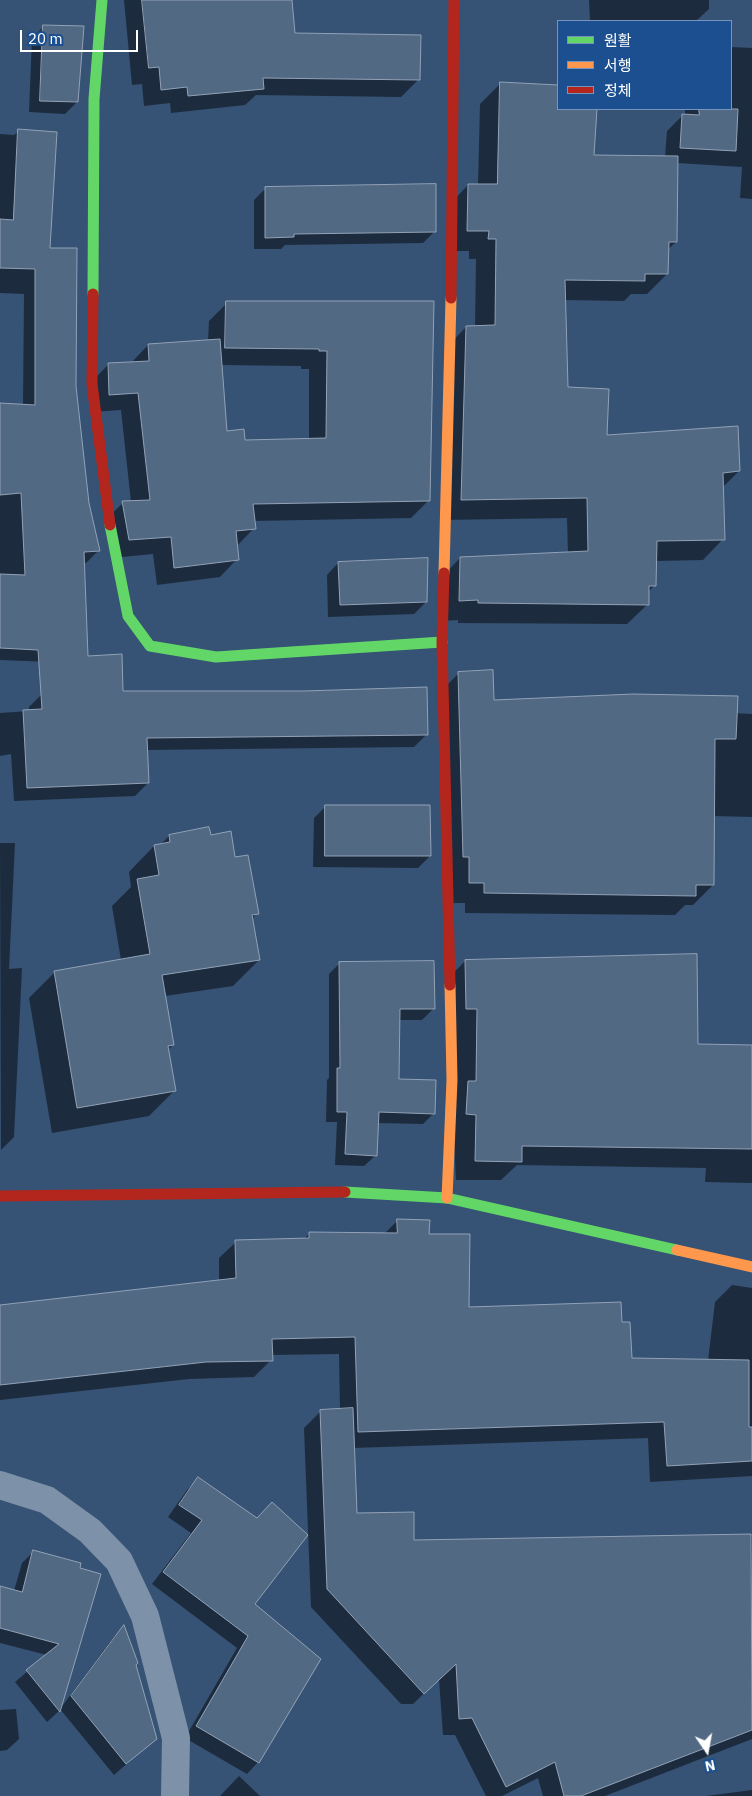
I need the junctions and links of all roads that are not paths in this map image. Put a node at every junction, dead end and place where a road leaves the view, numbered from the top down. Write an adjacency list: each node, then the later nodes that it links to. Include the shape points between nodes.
1 (102, 0): 3 (street, via 94,98 92,384 108,513 128,616 150,646 216,657)
2 (454, 0): 3 (street)
3 (442, 642): 5 (street, via 452,1080)
4 (0, 1196): 5 (street, via 365,1192)
5 (447, 1198): 6 (street)
6 (752, 1267)
7 (0, 1485): 8 (street, via 47,1500 90,1531 120,1561 145,1616 176,1738)
8 (175, 1796)

